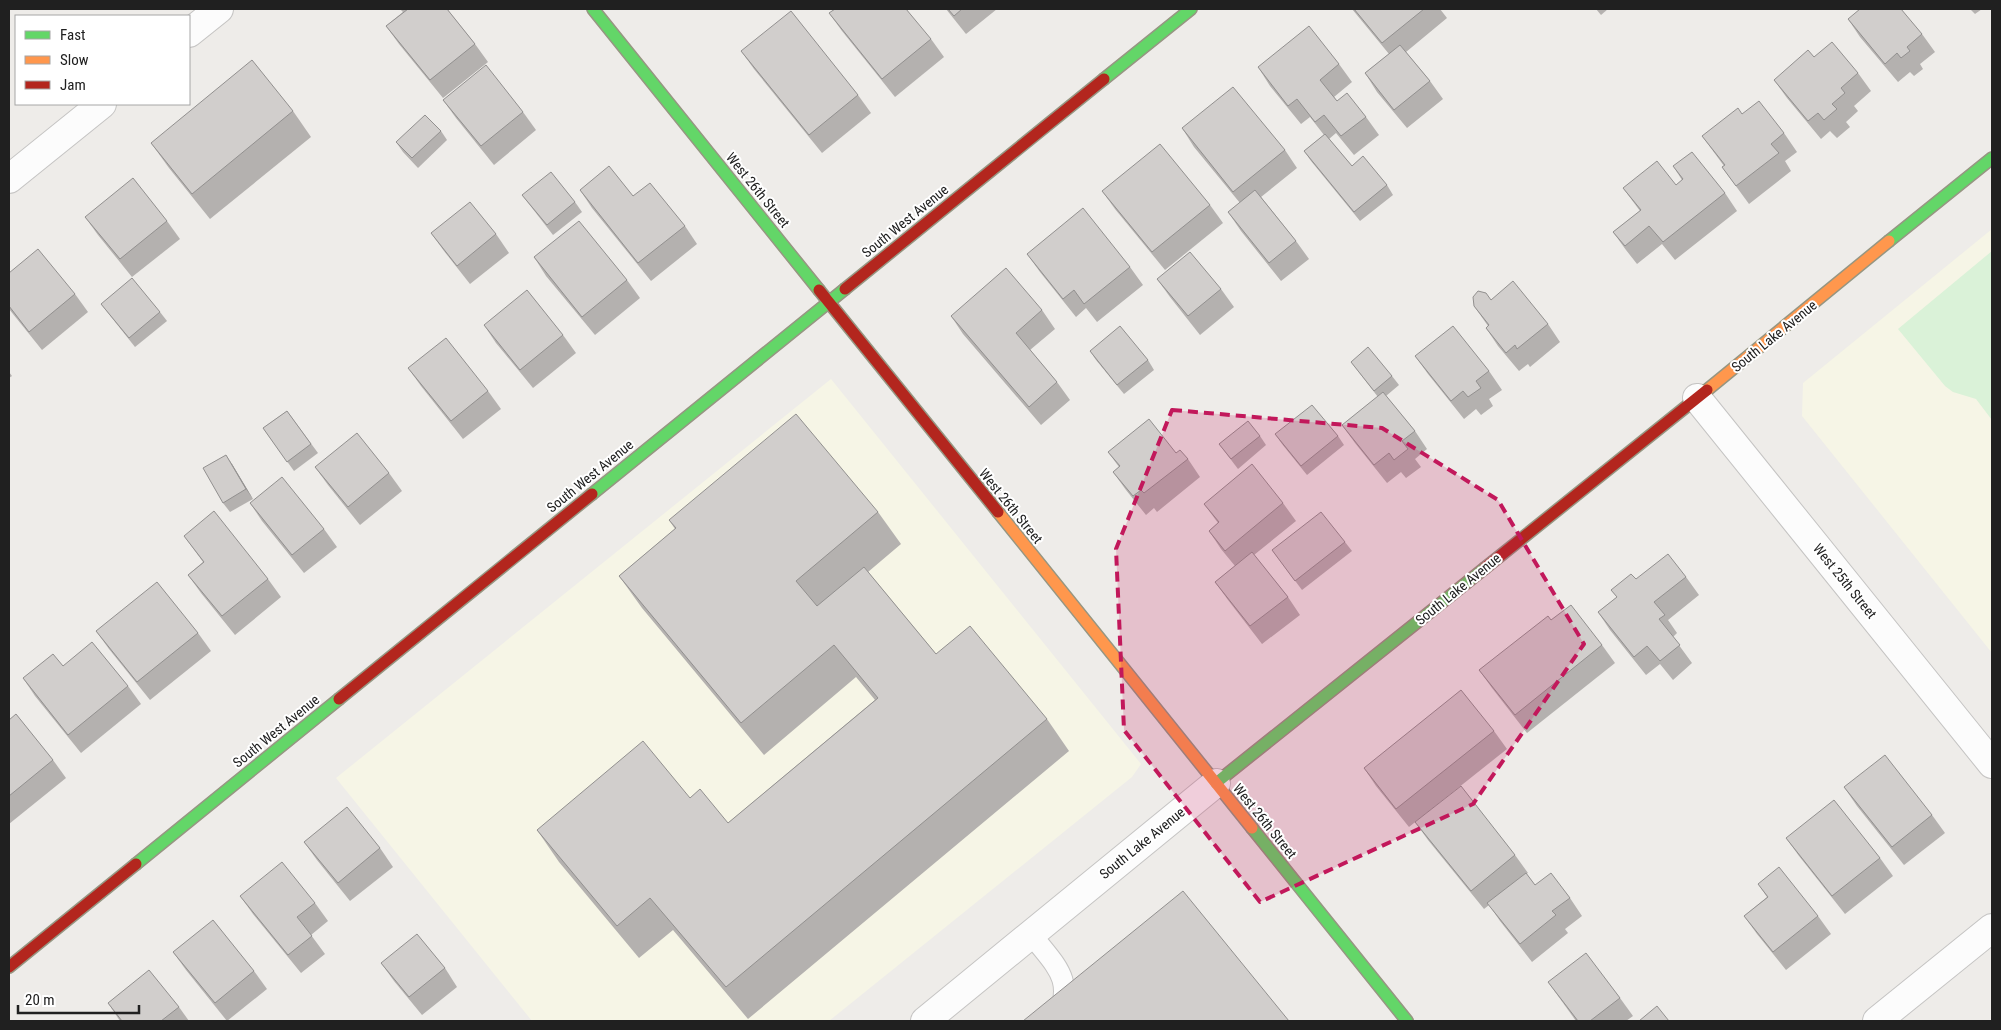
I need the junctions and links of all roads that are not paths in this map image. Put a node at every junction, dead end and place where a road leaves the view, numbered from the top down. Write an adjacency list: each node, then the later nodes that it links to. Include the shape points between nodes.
1 (218, 9): 4 (street)
2 (592, 9): 8 (street, West 26th Street)
3 (1191, 9): 8 (street, South West Avenue)
4 (190, 32)
5 (101, 105): 7 (street)
6 (1992, 158): 9 (street, South Lake Avenue)
7 (9, 179)
8 (828, 302): 11 (street, West 26th Street); 14 (street, South West Avenue)
9 (1697, 398): 10 (street, West 25th Street); 11 (street, South Lake Avenue)
10 (1992, 764)
11 (1216, 783): 13 (street, South Lake Avenue); 17 (street, West 26th Street)
12 (1992, 928): 18 (street)
13 (1031, 934): 15 (street, South Lake Avenue); 16 (lane, via 1063,976 1063,1004)
14 (9, 967)
15 (925, 1021)
16 (1056, 1021)
17 (1407, 1021)
18 (1877, 1021)

